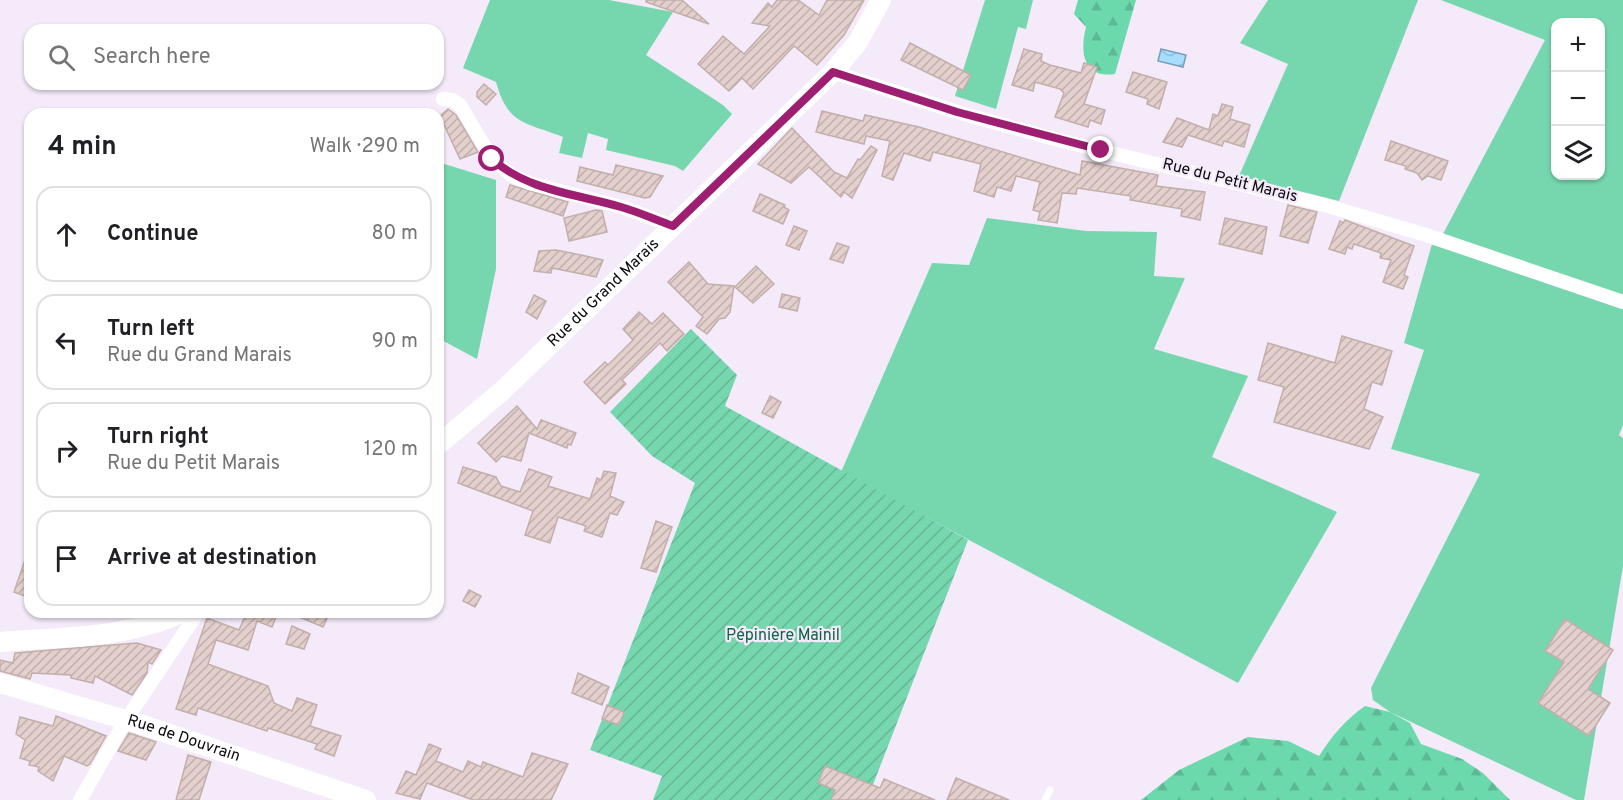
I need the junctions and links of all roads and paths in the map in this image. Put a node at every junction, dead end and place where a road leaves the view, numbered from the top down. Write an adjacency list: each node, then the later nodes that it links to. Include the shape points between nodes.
1 (881, 0): 2 (street, Rue du Grand Marais, via 863,35)
2 (833, 72): 4 (street, Rue du Grand Marais); 5 (street, Rue du Petit Marais, via 1058,140 1322,204)
3 (444, 99): 4 (street, via 460,105 492,159 513,176)
4 (673, 226): 6 (street, Rue du Grand Marais, via 502,391)
5 (1623, 302)
6 (444, 440)
7 (170, 618): 9 (street, via 130,630)
8 (194, 618): 11 (street)
9 (0, 642)
10 (0, 683): 11 (street, Rue de Douvrain)
11 (126, 720): 13 (street); 14 (street, Rue de Douvrain)
12 (1050, 790): 15 (lane)
13 (80, 800)
14 (366, 800)
15 (1046, 800)

